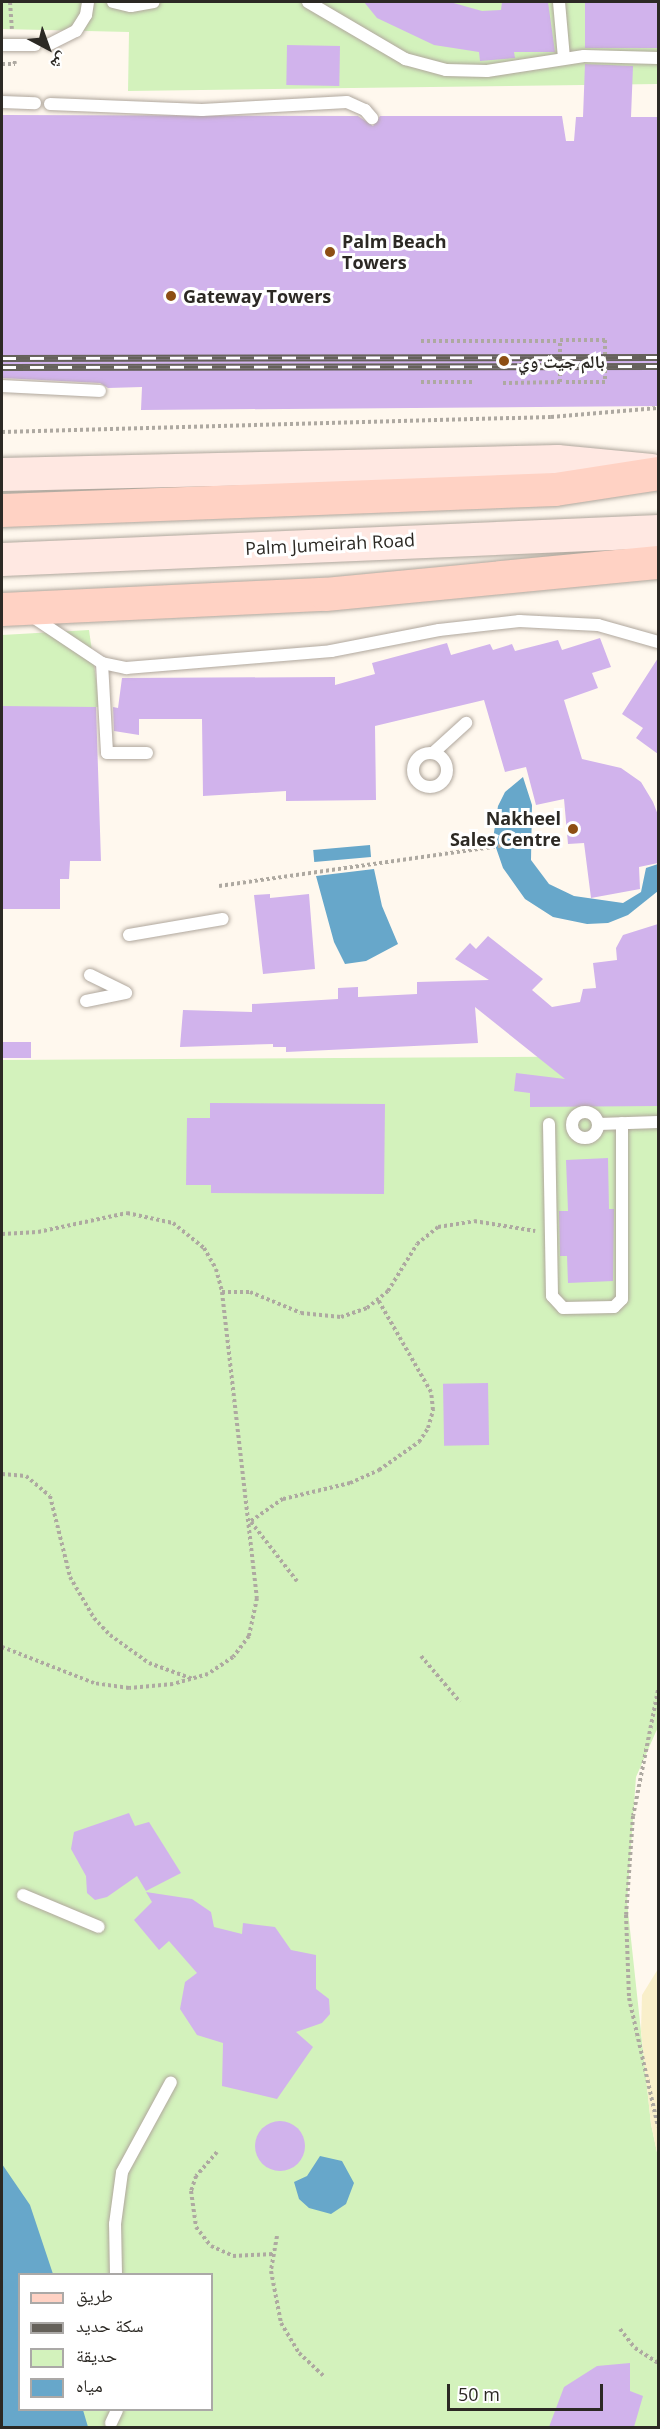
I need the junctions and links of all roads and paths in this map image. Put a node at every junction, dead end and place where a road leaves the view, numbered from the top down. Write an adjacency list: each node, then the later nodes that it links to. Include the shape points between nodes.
1 (88, 2): 7 (lane, via 86,15 76,31)
2 (113, 2): 3 (lane, via 131,6)
3 (154, 2)
4 (308, 2): 10 (lane, via 387,49 425,65 487,71)
5 (559, 2): 10 (lane)
6 (2, 36): 8 (lane)
7 (50, 44)
8 (2, 45): 9 (lane)
9 (35, 45)
10 (564, 58): 11 (lane)
11 (658, 58)
12 (2, 102): 13 (lane)
13 (35, 103)
14 (50, 104): 15 (lane, via 213,110 346,102 365,110)
15 (372, 118)
16 (421, 341): 17 (path)
17 (556, 341)
18 (421, 382): 19 (path)
19 (474, 382)
20 (563, 382): 21 (path, via 605,382 605,340 560,340 560,382)
21 (503, 383)
22 (2, 386): 23 (lane)
23 (100, 391)
24 (658, 408): 25 (path, via 551,417)
25 (2, 432)
26 (658, 472): 27 (main road, via 558,461); 28 (main road, via 555,489)
27 (2, 474)
28 (2, 510)
29 (658, 531): 30 (main road, Palm Jumeirah Road)
30 (2, 559)
31 (658, 562): 32 (main road, via 314,595)
32 (11, 609): 34 (lane)
33 (658, 642): 34 (lane, via 598,625 519,621 439,630 303,654 126,668)
34 (102, 663): 36 (lane, via 107,753)
35 (466, 723): 37 (lane)
36 (147, 753)
37 (433, 753)
38 (543, 840): 39 (path)
39 (219, 886)
40 (223, 920): 41 (lane)
41 (129, 935)
42 (90, 975): 43 (lane, via 126,993)
43 (86, 1000)
44 (658, 1122): 45 (lane)
45 (622, 1123): 47 (lane); 48 (lane, via 622,1295 617,1305 563,1308 555,1304)
46 (549, 1124): 48 (lane)
47 (599, 1124)
48 (551, 1232): 51 (path, via 474,1221 450,1222 426,1234)
49 (2, 1234): 50 (path, via 38,1232 127,1213 161,1218 184,1230 204,1248 216,1269)
50 (222, 1292): 51 (path, via 263,1295 301,1313 327,1318 354,1314); 53 (path)
51 (378, 1300): 53 (path, via 431,1392 433,1410 428,1428 419,1442 379,1470 350,1483 283,1499)
52 (2, 1474): 57 (path, via 26,1476 50,1496 70,1577 94,1618 110,1635 149,1663)
53 (251, 1522): 54 (path); 57 (path, via 257,1598 253,1624 233,1657)
54 (297, 1581)
55 (2, 1647): 57 (path, via 76,1679 111,1686 151,1687)
56 (421, 1656): 59 (path)
57 (194, 1679)
58 (658, 1690): 63 (path, via 633,1816 626,1915 629,1998)
59 (460, 1702)
60 (23, 1895): 61 (lane)
61 (99, 1927)
62 (171, 2082): 67 (lane, via 122,2172 115,2224)
63 (658, 2127)
64 (217, 2152): 66 (path, via 196,2176 191,2191 196,2227 211,2246 233,2256)
65 (277, 2236): 66 (path)
66 (273, 2254): 70 (path, via 272,2289 281,2323 299,2353)
67 (116, 2273)
68 (620, 2329): 69 (path, via 635,2348)
69 (658, 2363)
70 (325, 2377)
71 (116, 2411): 72 (lane)
72 (111, 2423)

